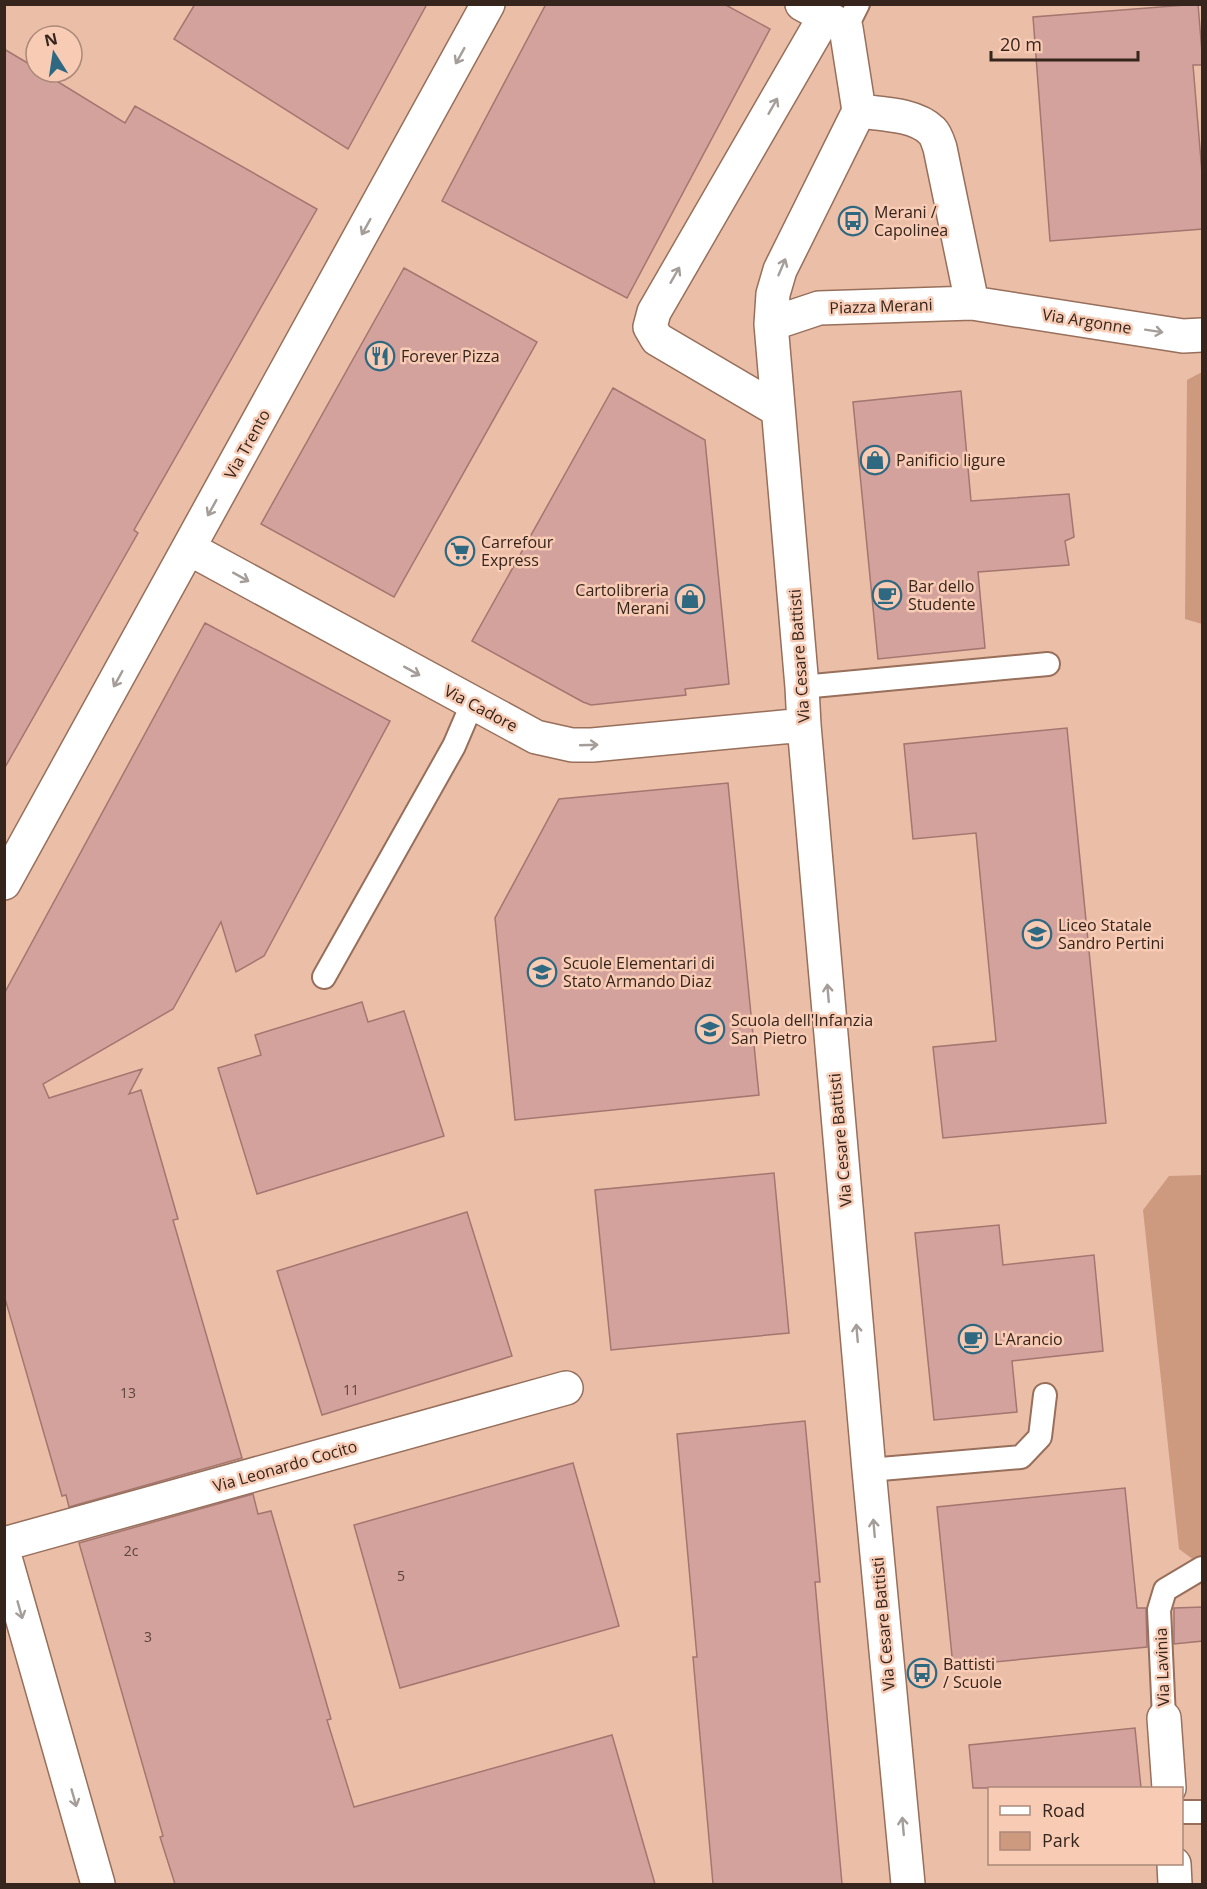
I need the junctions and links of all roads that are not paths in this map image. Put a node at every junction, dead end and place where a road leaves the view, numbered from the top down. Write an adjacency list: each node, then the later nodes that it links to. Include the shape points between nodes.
1 (488, 4): 8 (street, Via Trento, one-way to 8)
2 (833, 13): 3 (street); 7 (street, one-way to 2, via 657,339 650,327 654,312)
3 (859, 111): 4 (street, via 906,118 934,132); 5 (street, one-way to 3, via 780,270)
4 (972, 303): 5 (street, Piazza Merani, via 819,308); 6 (street, Via Argonne, one-way to 6, via 1183,336)
5 (771, 324): 7 (street, Via Cesare Battisti)
6 (1203, 334)
7 (778, 410): 10 (street, Via Cesare Battisti)
8 (189, 549): 11 (street, Via Cadore, one-way to 11); 13 (street, Via Trento, one-way to 13)
9 (1048, 664): 10 (lane)
10 (802, 687): 12 (street, Via Cesare Battisti)
11 (472, 704): 12 (street, Via Cadore, one-way to 12, via 536,737 572,746); 14 (lane, via 454,746)
12 (804, 725): 17 (street, Via Cesare Battisti, one-way to 12)
13 (4, 883)
14 (324, 977)
15 (566, 1388): 18 (street, Via Leonardo Cocito)
16 (1044, 1395): 17 (lane, via 1040,1437 1021,1457)
17 (869, 1470): 27 (street, Via Cesare Battisti, one-way to 17)
18 (4, 1544)
19 (4, 1554): 26 (street, one-way to 26)
20 (1203, 1568): 21 (lane, Via Lavinia, via 1165,1590 1159,1610)
21 (1164, 1718): 22 (street, Via Lavinia)
22 (1169, 1787)
23 (1183, 1812): 24 (lane)
24 (1203, 1812)
25 (1174, 1865): 28 (street)
26 (98, 1884)
27 (908, 1884)
28 (1175, 1884)

